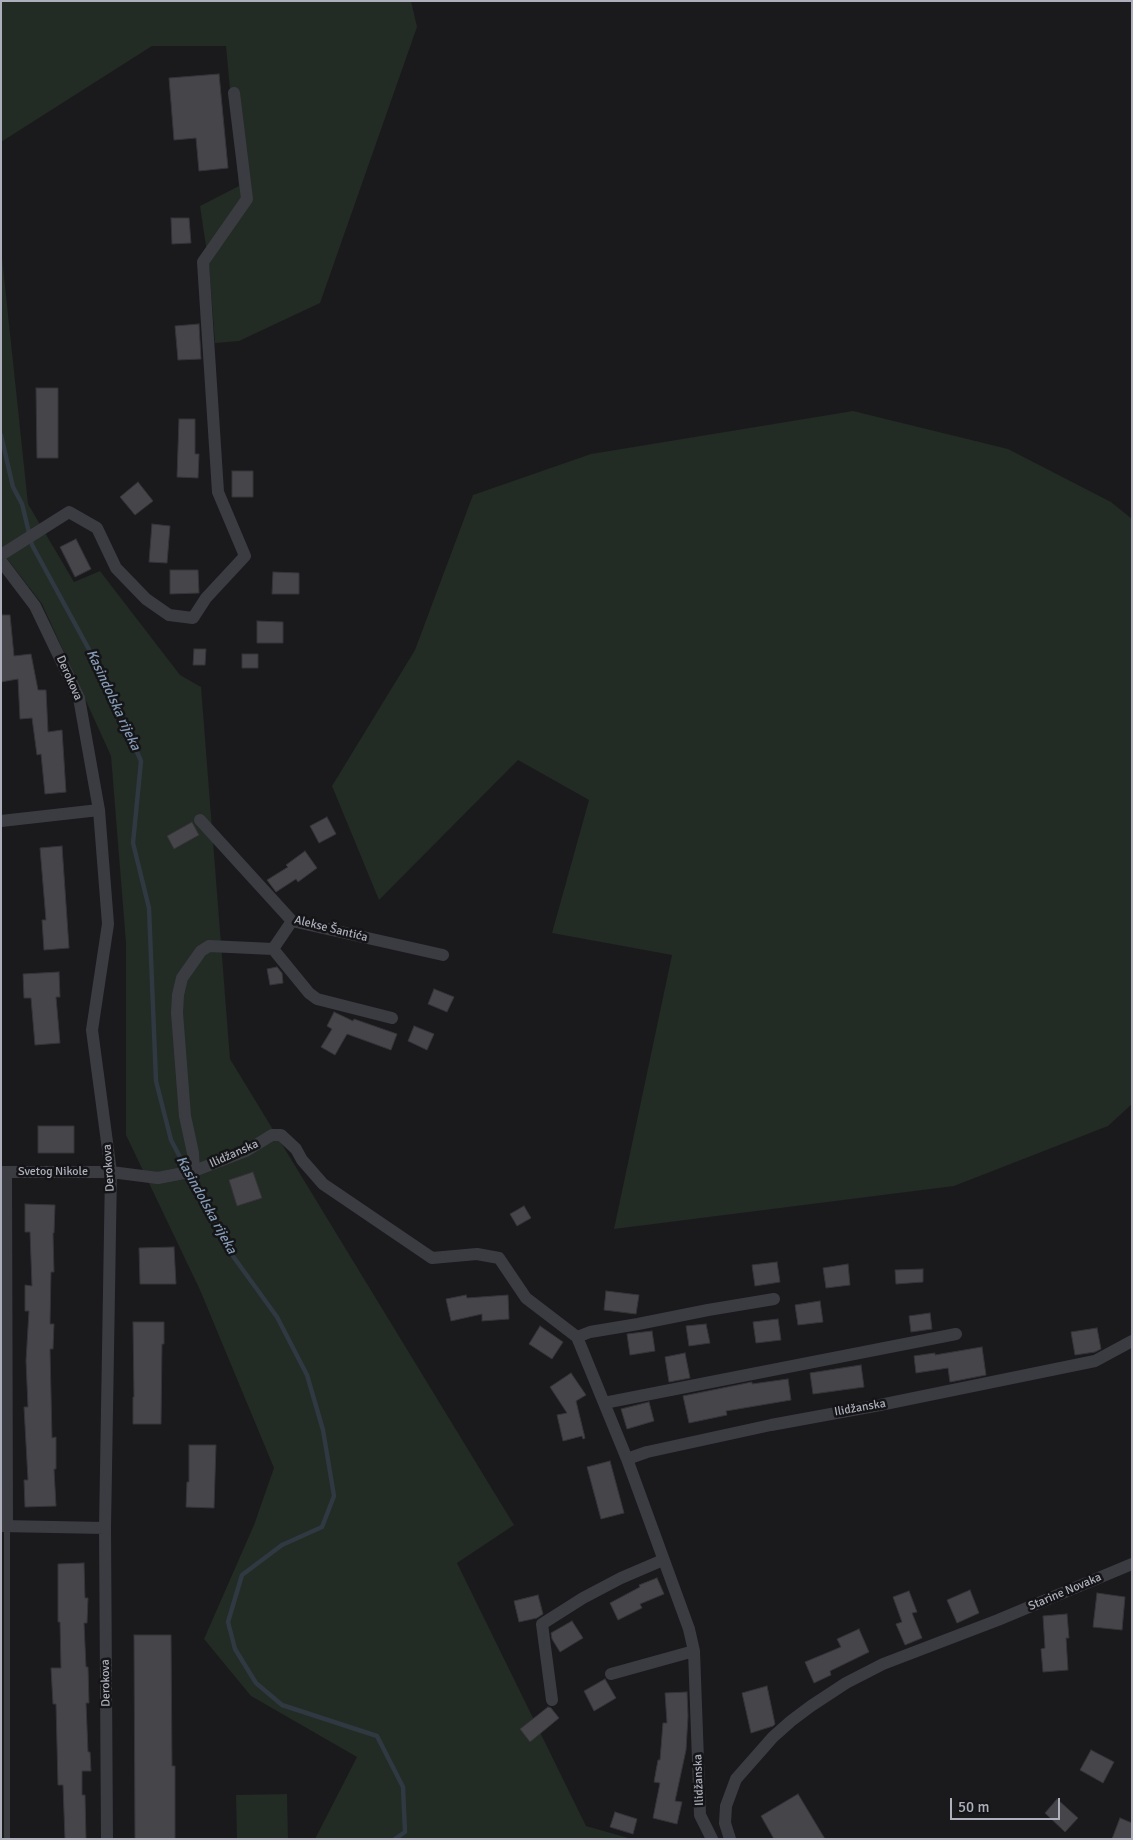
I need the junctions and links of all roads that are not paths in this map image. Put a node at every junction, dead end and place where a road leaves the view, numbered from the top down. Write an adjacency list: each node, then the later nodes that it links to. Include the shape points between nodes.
1 (234, 93): 2 (street, via 247,199 203,262 218,492 246,556 206,598 193,618 169,615 146,599 116,568 97,528 69,512)
2 (1, 556)
3 (1, 561): 4 (street, Derokova, via 35,606 79,698)
4 (99, 810): 6 (street); 13 (street, Derokova, via 108,924 92,1030)
5 (200, 820): 7 (street, Alekse Šantića)
6 (1, 822)
7 (292, 922): 8 (street); 9 (street, Alekse Šantića)
8 (273, 949): 10 (street, via 308,993 317,999); 11 (street, Ilidžanska, via 209,946 202,950 182,978 177,1013 185,1116)
9 (444, 955)
10 (392, 1018)
11 (194, 1171): 13 (street, Svetog Nikole, via 158,1178); 16 (street, Ilidžanska, via 246,1151 272,1135 281,1135 323,1184 432,1258 477,1254 499,1258 526,1298)
12 (4, 1172): 13 (street, Svetog Nikole); 20 (street)
13 (111, 1172): 21 (street, Derokova)
14 (774, 1299): 16 (street)
15 (956, 1334): 18 (street)
16 (577, 1337): 18 (street, Ilidžanska)
17 (1132, 1341): 19 (street, Ilidžanska, via 1095,1361 771,1424)
18 (604, 1403): 19 (street, Ilidžanska)
19 (627, 1459): 22 (street, Ilidžanska)
20 (4, 1526): 21 (street); 28 (lane)
21 (104, 1528): 29 (street, Derokova)
22 (663, 1560): 25 (street, Ilidžanska); 27 (street, via 583,1598 542,1624)
23 (1132, 1564): 24 (street, Starine Novaka)
24 (998, 1620): 31 (street, Ilidžanska, via 883,1664 791,1721 736,1780 726,1806)
25 (694, 1651): 26 (street); 30 (street, Ilidžanska, via 700,1815)
26 (611, 1674)
27 (552, 1700)
28 (7, 1839)
29 (108, 1839)
30 (712, 1839)
31 (730, 1839)

